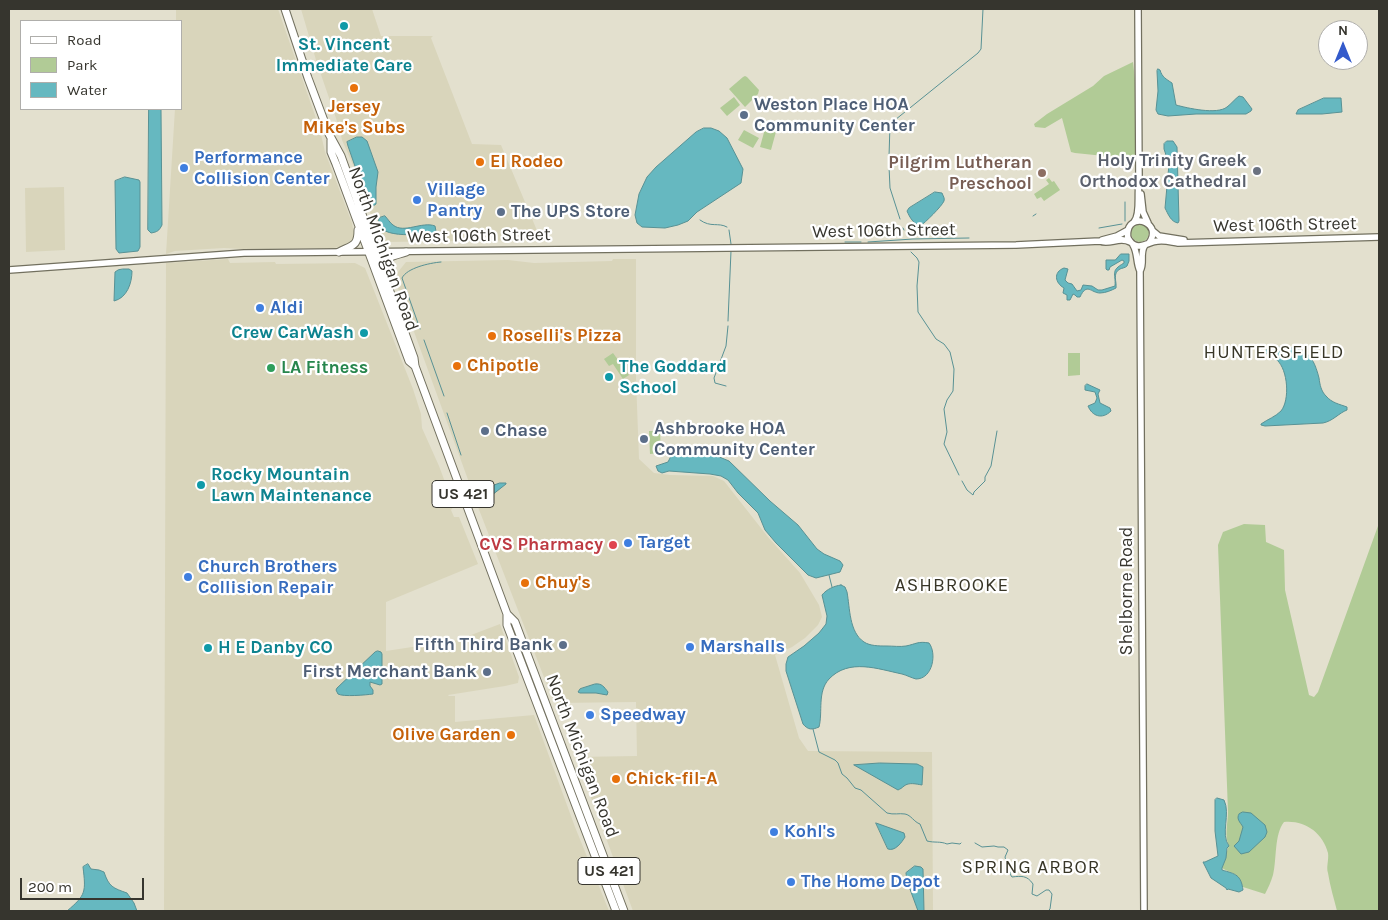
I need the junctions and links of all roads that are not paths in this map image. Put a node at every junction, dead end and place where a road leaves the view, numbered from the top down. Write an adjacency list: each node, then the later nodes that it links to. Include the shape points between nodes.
1 (285, 9): 3 (main road, North Michigan Road / US 421)
2 (1138, 9): 4 (street)
3 (331, 140): 7 (main road, North Michigan Road / US 421, via 331,152); 16 (main road, North Michigan Road / US 421, via 341,156)
4 (1139, 184): 5 (street, via 1138,216); 6 (street, via 1142,212)
5 (1134, 222): 6 (street); 8 (street)
6 (1148, 224): 9 (street)
7 (358, 225): 15 (main road, via 356,244); 16 (main road, North Michigan Road / US 421)
8 (1128, 230): 11 (street, West 106th Street); 12 (street)
9 (1152, 230): 13 (street, West 106th Street, via 1159,236); 14 (street)
10 (1379, 238): 13 (street, West 106th Street)
11 (1100, 242): 12 (street, West 106th Street, via 1123,239); 17 (street, West 106th Street)
12 (1131, 242): 14 (street, via 1138,246); 19 (street, Shelborne Road)
13 (1191, 242): 14 (street, West 106th Street, via 1160,240)
14 (1147, 244): 19 (street, Shelborne Road, via 1142,251)
15 (339, 252): 16 (street, West 106th Street); 18 (street, West 106th Street, via 224,254)
16 (372, 252): 17 (street, West 106th Street); 20 (main road, North Michigan Road / US 421); 21 (main road, North Michigan Road / US 421, via 409,361)
17 (406, 252): 20 (main road, via 388,260)
18 (9, 270)
19 (1140, 271): 25 (street, Shelborne Road)
20 (385, 279): 21 (main road, North Michigan Road / US 421)
21 (415, 366): 22 (main road, North Michigan Road / US 421)
22 (507, 614): 23 (main road, North Michigan Road / US 421, via 507,624); 24 (main road, North Michigan Road / US 421, via 515,622)
23 (616, 911)
24 (624, 911)
25 (1144, 911)

